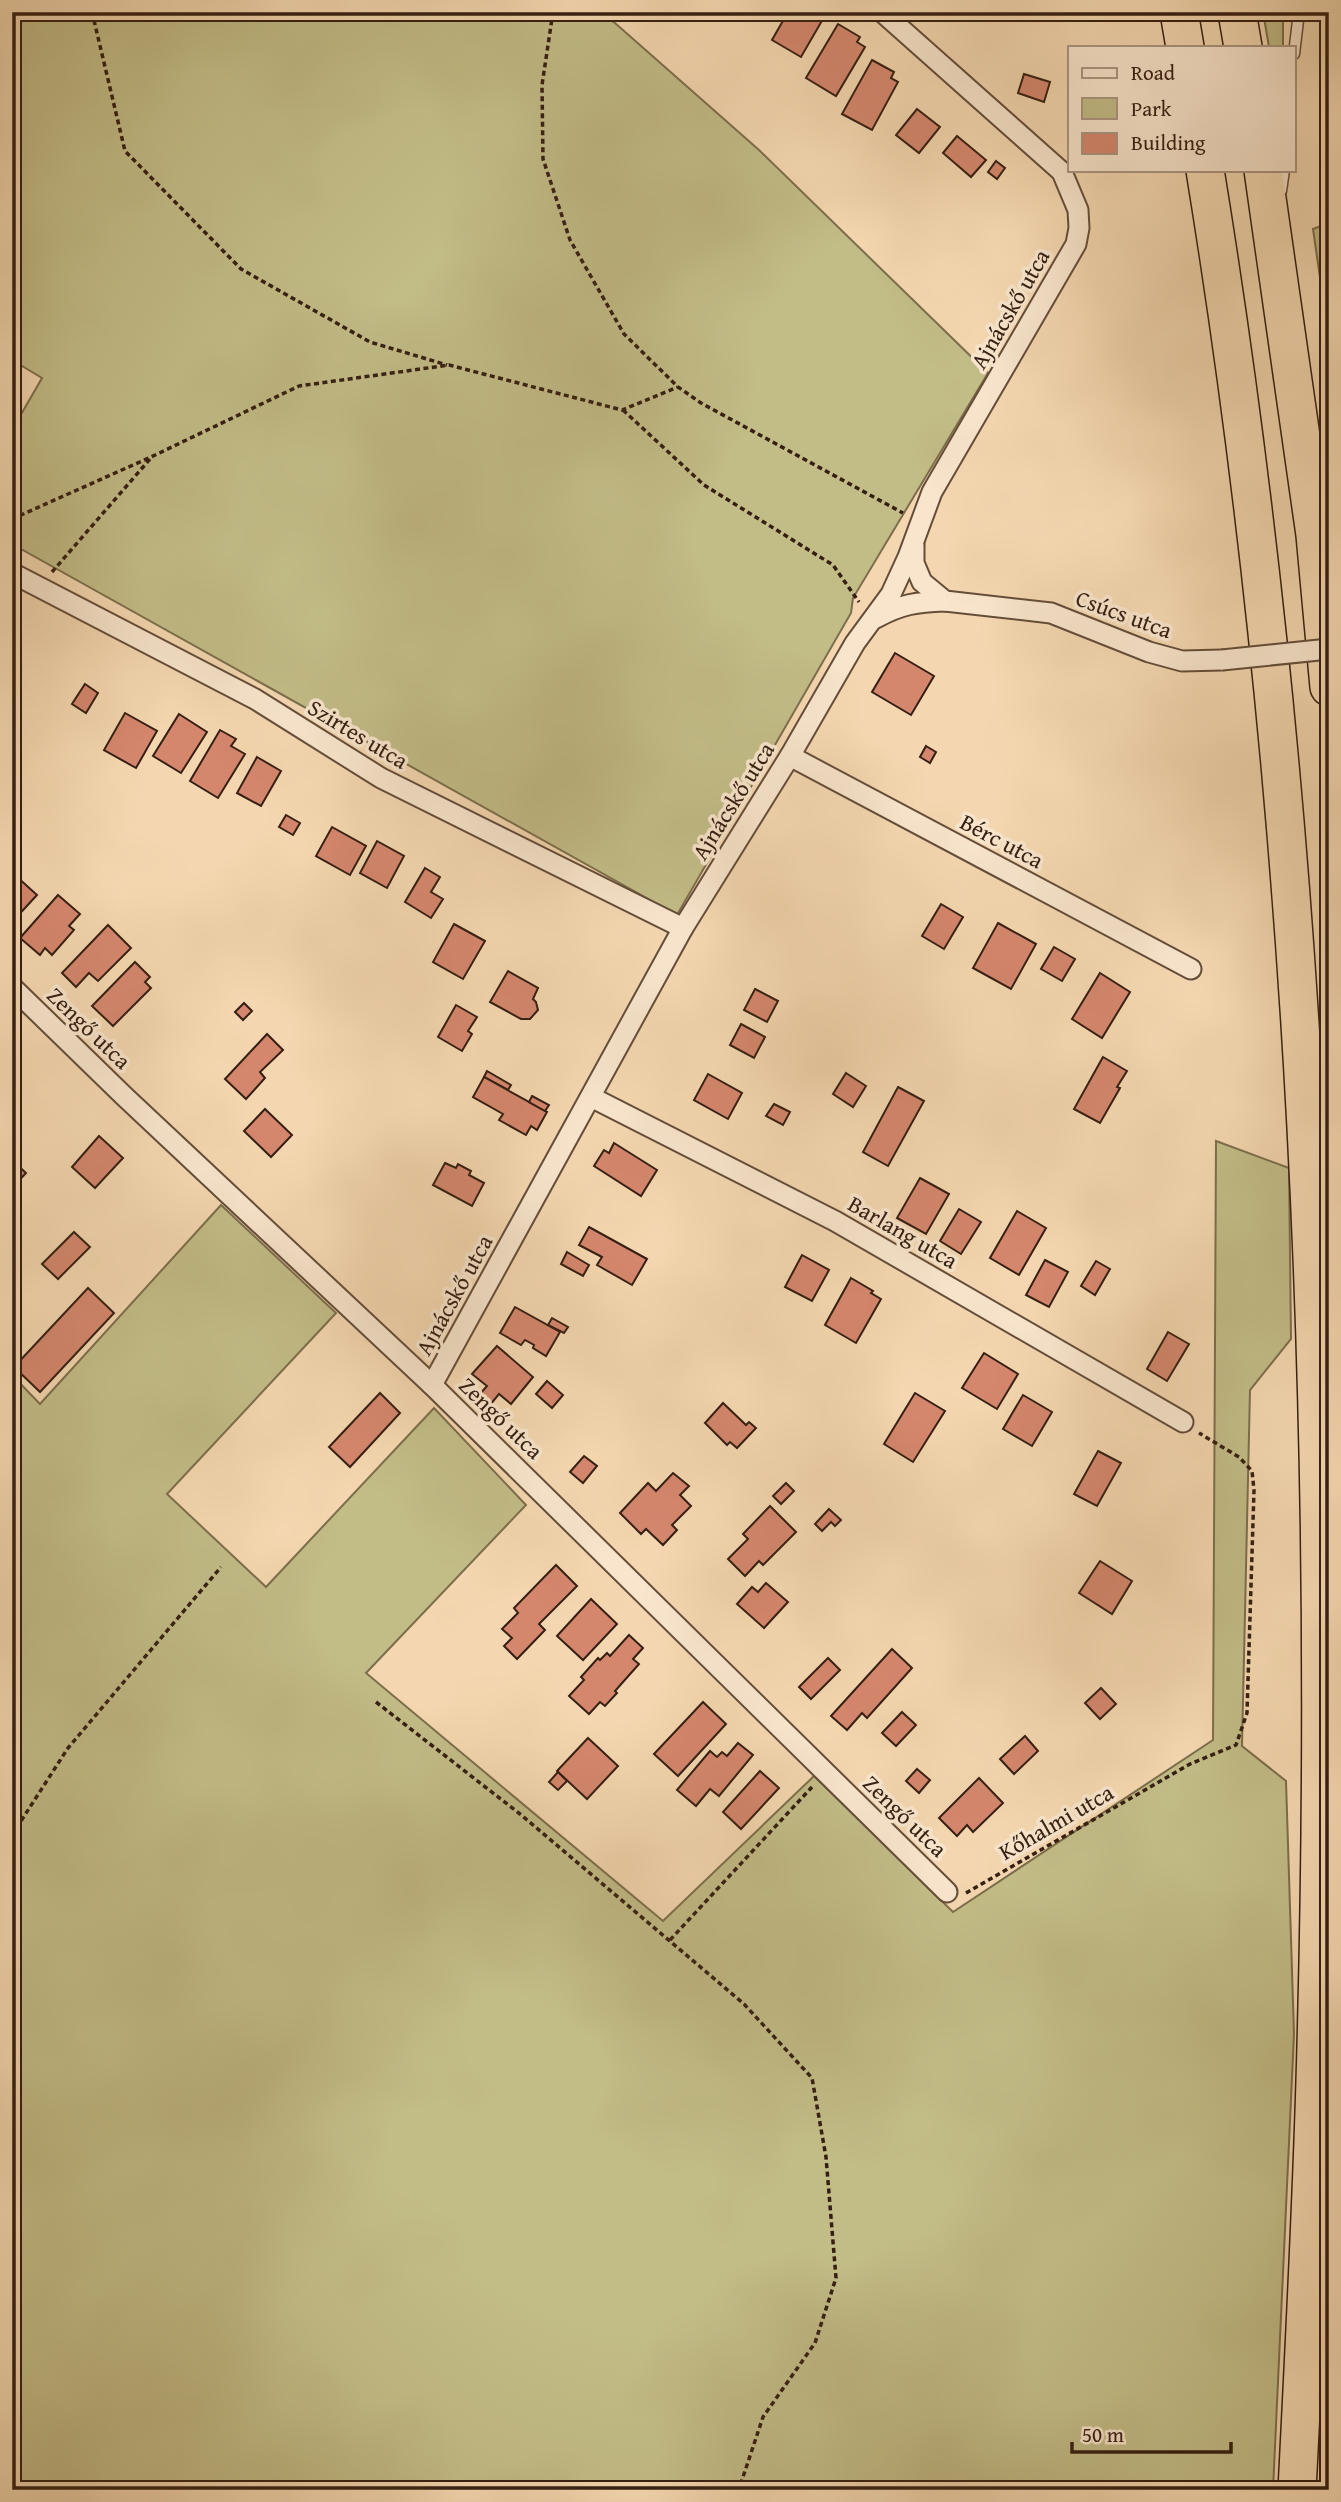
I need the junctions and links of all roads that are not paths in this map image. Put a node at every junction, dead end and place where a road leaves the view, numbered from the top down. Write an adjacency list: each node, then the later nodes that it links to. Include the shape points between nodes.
1 (882, 12): 10 (street, Ajnácskő utca, via 1062,172 1079,210 1076,244 942,473)
2 (1179, 12): 5 (highway)
3 (1237, 12): 6 (highway)
4 (1299, 12): 7 (lane)
5 (1185, 46)
6 (1243, 46)
7 (1295, 46)
8 (1205, 172): 24 (highway, via 1262,583 1285,815 1315,1326 1319,1874)
9 (1272, 183): 15 (highway)
10 (917, 532): 12 (street, via 914,562 922,582); 13 (street, Ajnácskő utca, via 891,594)
11 (12, 573): 17 (street, Szirtes utca, via 255,699 381,778)
12 (945, 601): 13 (street, Csúcs utca, via 897,607); 14 (street, Csúcs utca, bridge, via 1051,613 1182,661)
13 (873, 621): 16 (street, Ajnácskő utca, via 855,643)
14 (1329, 649)
15 (1329, 687)
16 (790, 756): 17 (street, Ajnácskő utca); 18 (street, Bérc utca)
17 (684, 928): 20 (street, Ajnácskő utca)
18 (1191, 969)
19 (12, 987): 21 (street, Zengő utca)
20 (591, 1097): 21 (street, Ajnácskő utca); 22 (street, Barlang utca, via 835,1221)
21 (432, 1385): 23 (street, Zengő utca)
22 (1183, 1422)
23 (947, 1892)
24 (1297, 2490)

